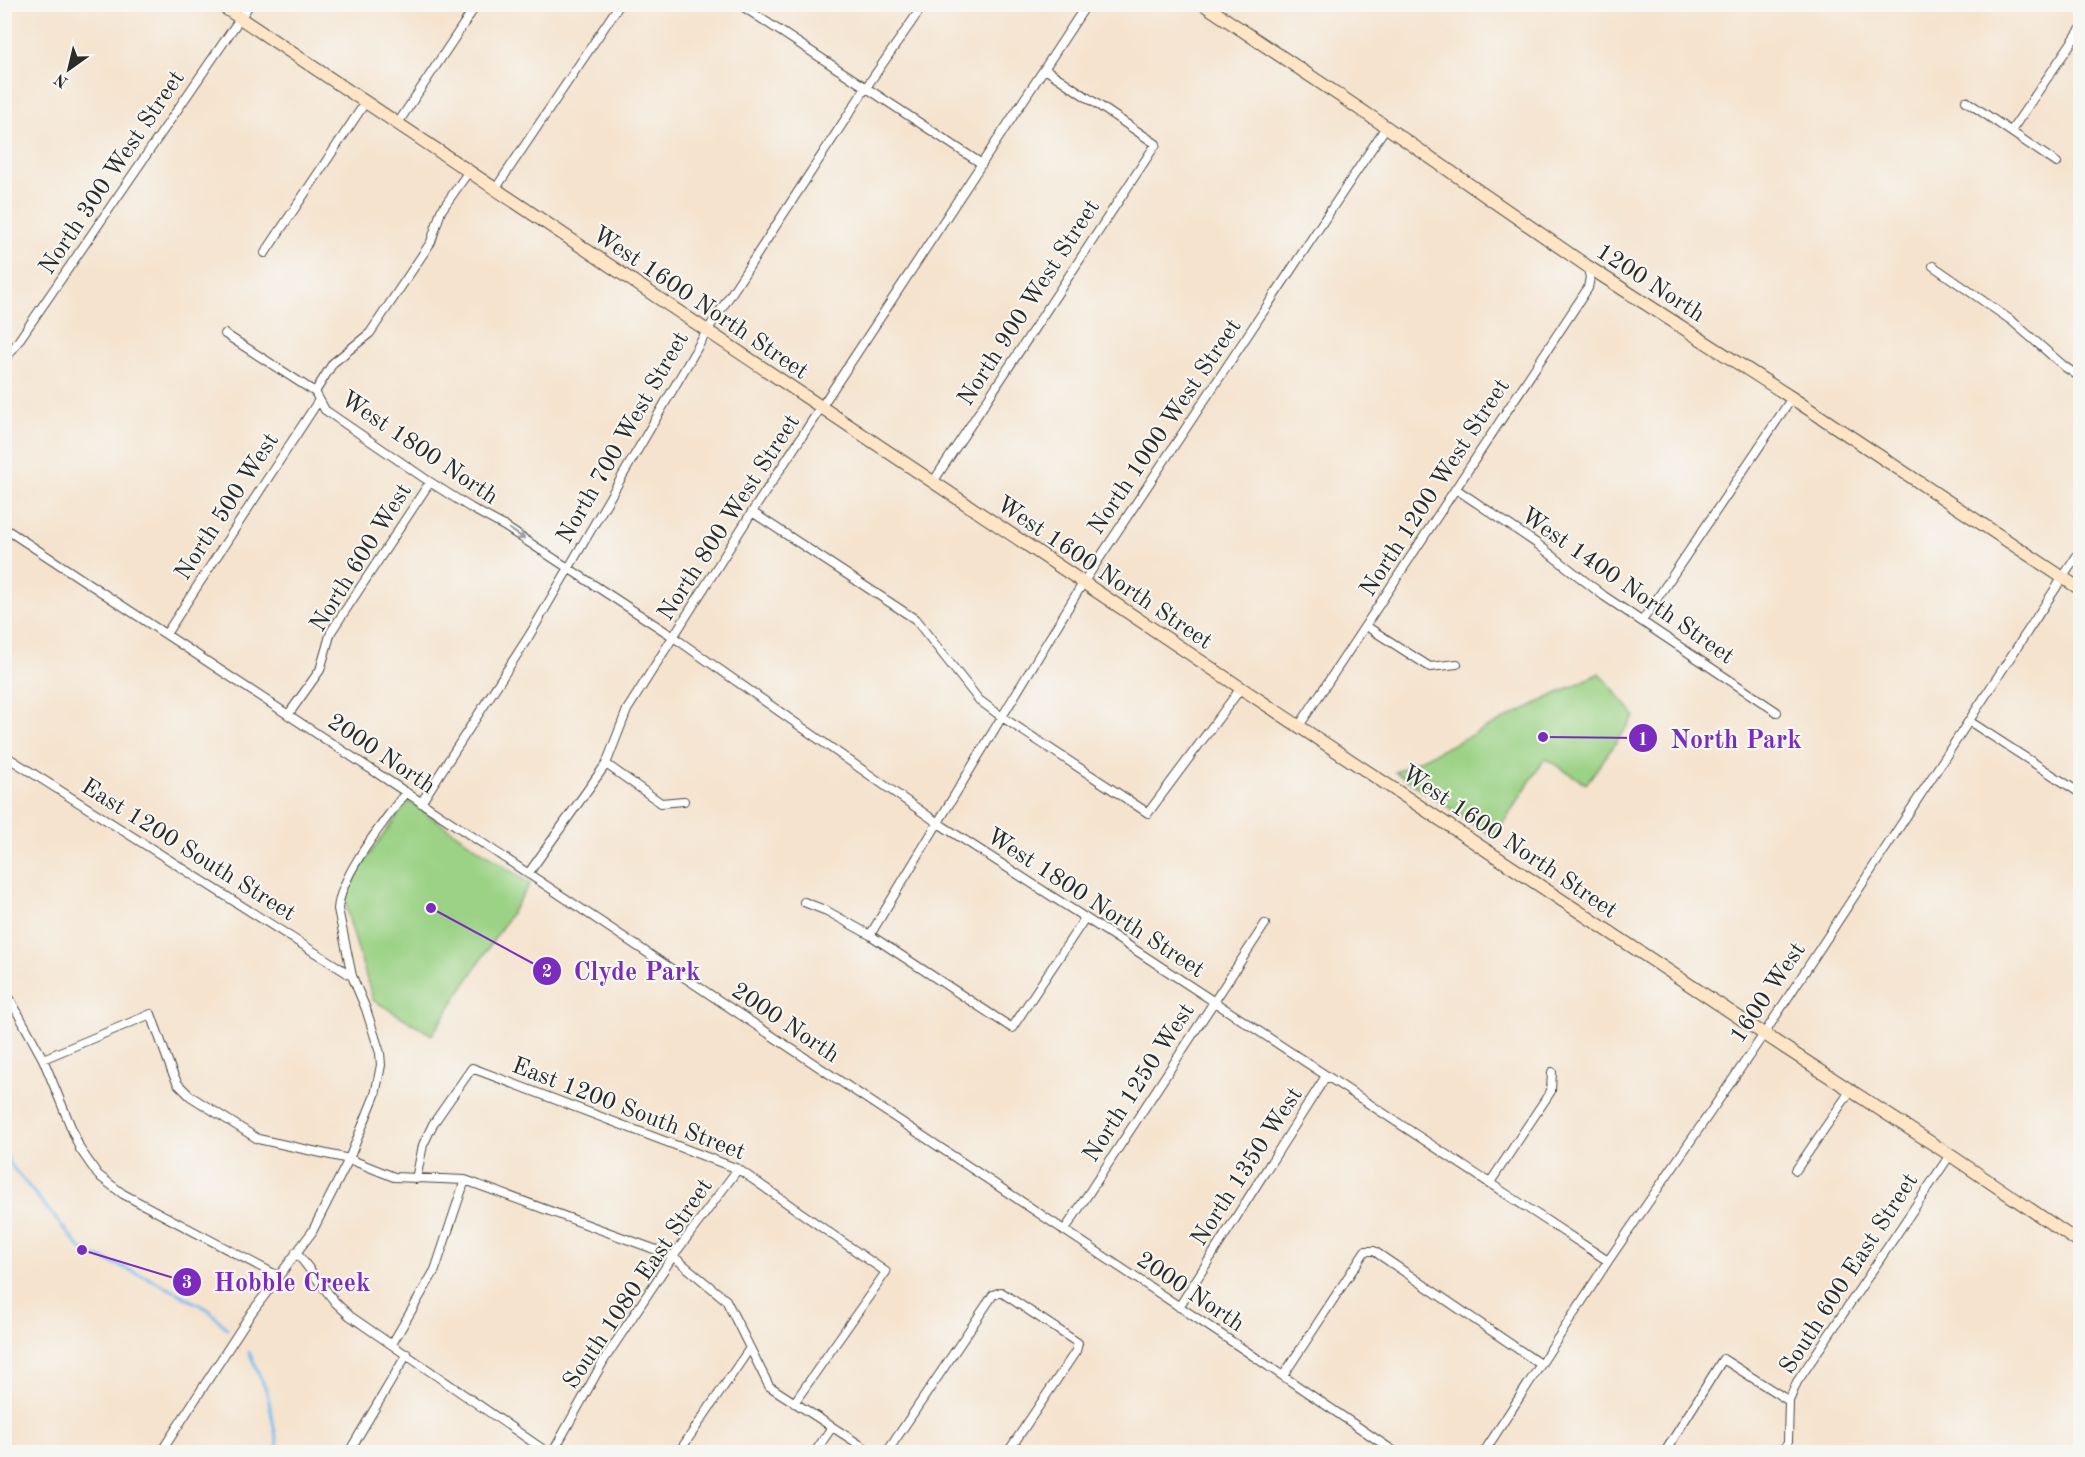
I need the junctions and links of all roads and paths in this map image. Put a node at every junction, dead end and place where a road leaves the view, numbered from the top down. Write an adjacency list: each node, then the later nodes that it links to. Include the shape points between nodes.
1 (219, 4): 9 (street, West 1600 North Street)
2 (250, 4): 9 (street, North 300 West Street)
3 (477, 4): 15 (street)
4 (620, 4): 21 (street)
5 (739, 4): 12 (street)
6 (924, 4): 12 (street, North 700 West Street)
7 (1087, 4): 11 (street, North 800 West Street)
8 (1203, 4): 16 (street, 1200 North)
9 (240, 19): 14 (street, West 1600 North Street); 27 (street, North 300 West Street)
10 (2080, 30): 17 (street)
11 (1045, 69): 19 (street, North 800 West Street); 33 (street, North 900 West Street, via 1156,144)
12 (865, 89): 19 (street); 25 (street, North 700 West Street)
13 (1966, 101): 17 (street)
14 (365, 103): 15 (street, West 1600 North Street); 22 (street)
15 (398, 123): 20 (street, West 1600 North Street)
16 (1386, 127): 23 (street, 1200 North); 40 (street, North 1000 West Street)
17 (2011, 131): 18 (street)
18 (2058, 162)
19 (982, 164): 31 (street, North 800 West Street)
20 (469, 171): 21 (street, West 1600 North Street); 29 (street, North 500 West, via 441,211 431,242 370,333 333,363)
21 (496, 188): 25 (street, West 1600 North Street)
22 (265, 253)
23 (1587, 266): 30 (street, 1200 North); 34 (street, North 1200 West Street, via 1588,288)
24 (1933, 266): 28 (street, via 2012,321)
25 (707, 331): 31 (street, West 1600 North Street); 38 (street, North 700 West Street)
26 (225, 334): 29 (street, West 1800 North)
27 (4, 362)
28 (2080, 377)
29 (317, 396): 32 (street, West 1800 North, via 325,410); 44 (street, North 500 West)
30 (1792, 398): 39 (street, 1200 North); 42 (street)
31 (822, 408): 33 (street, West 1600 North Street); 35 (street, North 800 West Street)
32 (430, 482): 38 (street, West 1800 North, one-way to 38); 49 (street, North 600 West, via 331,632 320,670)
33 (933, 482): 40 (street, West 1600 North Street)
34 (1456, 489): 42 (street, West 1400 North Street); 43 (street, North 1200 West Street)
35 (752, 513): 45 (street, North 800 West Street); 50 (street, via 915,619 979,700)
36 (4, 528): 44 (street, 2000 North)
37 (2080, 551): 39 (street, 1600 West)
38 (569, 567): 45 (street, West 1800 North Street); 58 (street, North 700 West Street)
39 (2064, 578): 41 (street, 1200 North); 51 (street, 1600 West)
40 (1083, 583): 47 (street, West 1600 North Street); 50 (street, North 1000 West Street)
41 (2080, 589)
42 (1642, 621): 48 (street, West 1400 North Street)
43 (1366, 626): 46 (street, via 1430,667); 52 (street, North 1200 West Street)
44 (166, 634): 49 (street, 2000 North)
45 (672, 636): 54 (street, North 800 West Street, via 627,710); 59 (street, West 1800 North Street)
46 (1457, 664)
47 (1241, 688): 50 (street, via 1148,813); 52 (street, West 1600 North Street)
48 (1777, 712)
49 (288, 715): 55 (street, 2000 North)
50 (1002, 717): 59 (street, North 1000 West Street)
51 (1969, 721): 56 (street); 68 (street, 1600 West)
52 (1299, 726): 68 (street, West 1600 North Street)
53 (4, 755): 65 (street, East 1200 South Street)
54 (606, 764): 57 (street, via 661,803); 60 (street, North 800 West Street)
55 (406, 792): 58 (street, 2000 North); 65 (street, via 342,889 338,909)
56 (2080, 793)
57 (684, 801)
58 (421, 803): 60 (street, 2000 North)
59 (938, 823): 62 (street, West 1800 North Street); 64 (street, North 1000 West Street)
60 (528, 874): 80 (street, 2000 North)
61 (804, 902): 64 (street)
62 (1085, 918): 64 (street, via 1012,1028); 67 (street, West 1800 North Street)
63 (1265, 924): 67 (street, North 1250 West)
64 (870, 935)
65 (352, 976): 74 (street, via 377,1039 381,1065 375,1095)
66 (4, 988): 69 (street)
67 (1214, 1002): 71 (street, West 1800 North Street); 80 (street, North 1250 West)
68 (1764, 1034): 72 (street, West 1600 North Street); 84 (street, 1600 West)
69 (43, 1059): 74 (street, via 150,1014 172,1072 190,1096 258,1139); 85 (street, via 80,1149 110,1185)
70 (1552, 1072): 79 (street, via 1551,1091)
71 (1326, 1076): 79 (street, West 1800 North Street); 86 (street, North 1350 West)
72 (1851, 1090): 73 (street, West 1600 North Street); 76 (street)
73 (1950, 1155): 81 (street, West 1600 North Street); 92 (street, South 600 East Street, via 1797,1382)
74 (349, 1158): 77 (street, via 394,1177); 82 (street, via 312,1232)
75 (738, 1169): 77 (street, East 1200 South Street, via 472,1068 433,1124 423,1145); 83 (street, South 1080 East Street); 93 (street, East 1200 South Street, via 886,1272)
76 (1796, 1170)
77 (416, 1179): 78 (street)
78 (465, 1180): 83 (street); 87 (street, via 435,1270)
79 (1489, 1184): 84 (street, West 1800 North Street)
80 (1064, 1230): 86 (street, 2000 North)
81 (2080, 1243)
82 (296, 1252): 85 (street); 87 (street, via 335,1302)
83 (673, 1256): 88 (street, via 726,1300); 98 (street, South 1080 East Street, via 603,1360)
84 (1608, 1261): 90 (street, 1600 West)
85 (278, 1276): 95 (street)
86 (1179, 1307): 91 (street, 2000 North)
87 (392, 1344): 89 (street)
88 (750, 1348): 93 (street, via 769,1386); 99 (street)
89 (407, 1354): 96 (street); 97 (street)
90 (1540, 1364): 91 (street, via 1374,1251 1365,1251); 105 (street, 1600 West)
91 (1283, 1376): 104 (street, 2000 North)
92 (1789, 1401): 106 (street, via 1723,1359); 107 (street, South 600 East Street)
93 (794, 1403): 94 (street)
94 (832, 1427): 100 (street); 101 (street)
95 (161, 1452)
96 (348, 1452)
97 (547, 1452)
98 (553, 1452)
99 (679, 1452)
100 (815, 1452)
101 (871, 1452)
102 (887, 1452): 103 (street, via 993,1295 1001,1292 1078,1342 1076,1351)
103 (1008, 1452)
104 (1395, 1452)
105 (1484, 1452)
106 (1665, 1452)
107 (1784, 1452)

